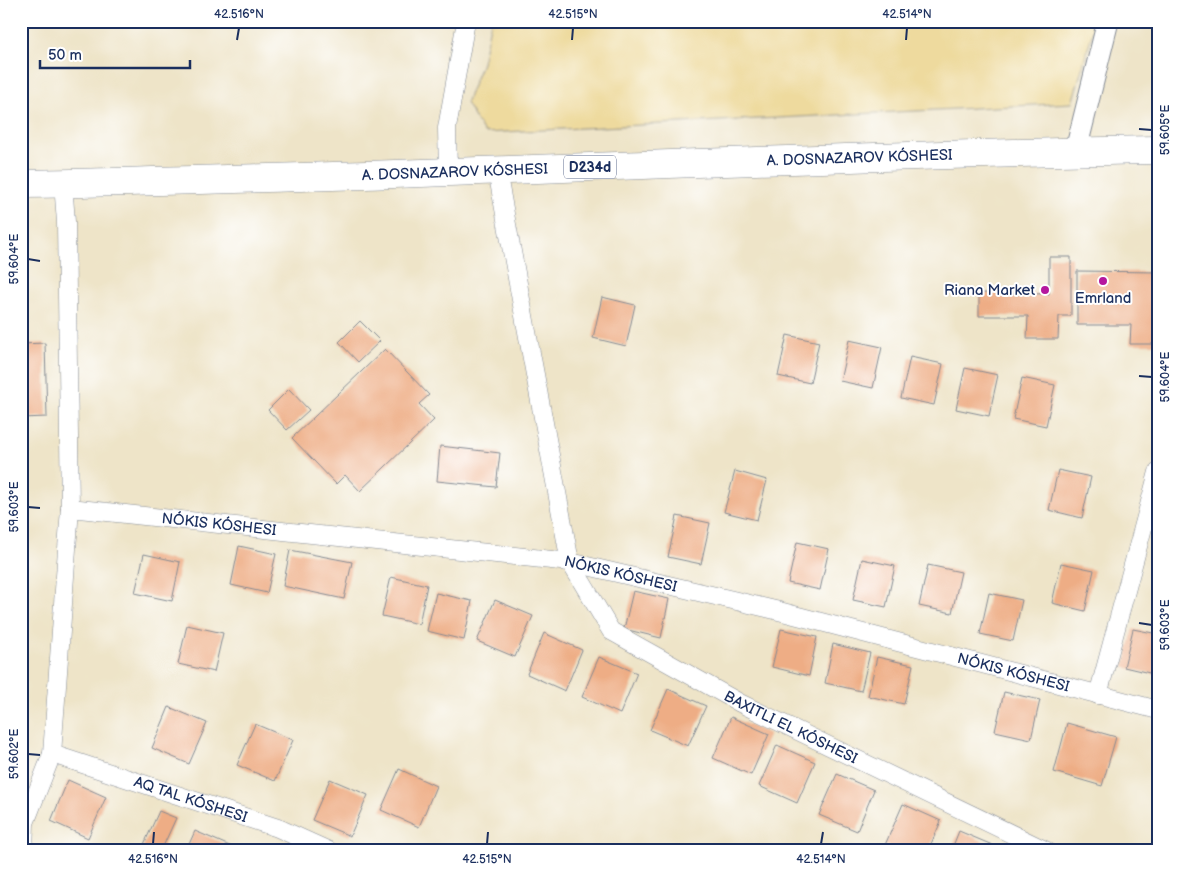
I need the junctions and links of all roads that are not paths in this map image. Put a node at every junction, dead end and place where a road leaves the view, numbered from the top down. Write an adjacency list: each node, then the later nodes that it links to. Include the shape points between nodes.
1 (466, 21): 6 (street, via 447,128)
2 (1108, 21): 3 (street)
3 (1076, 150): 4 (main road, A. DOSNAZAROV KÓSHESI / D234d); 5 (main road, A. DOSNAZAROV KÓSHESI / D234d)
4 (1158, 150)
5 (497, 171): 6 (main road, A. DOSNAZAROV KÓSHESI / D234d); 11 (street)
6 (448, 172): 7 (main road, A. DOSNAZAROV KÓSHESI / D234d)
7 (63, 183): 8 (main road, A. DOSNAZAROV KÓSHESI / D234d); 10 (street)
8 (21, 184)
9 (1158, 472): 12 (street)
10 (70, 508): 11 (street, NÓKIS KÓSHESI); 14 (street)
11 (570, 562): 12 (street, NÓKIS KÓSHESI, via 775,610); 17 (street, via 612,631 740,703)
12 (1098, 695): 13 (street, NÓKIS KÓSHESI)
13 (1158, 710)
14 (52, 754): 15 (street, via 25,824); 16 (street, AQ TAL KÓSHESI, via 278,828)
15 (24, 851)
16 (329, 851)
17 (1047, 851)

